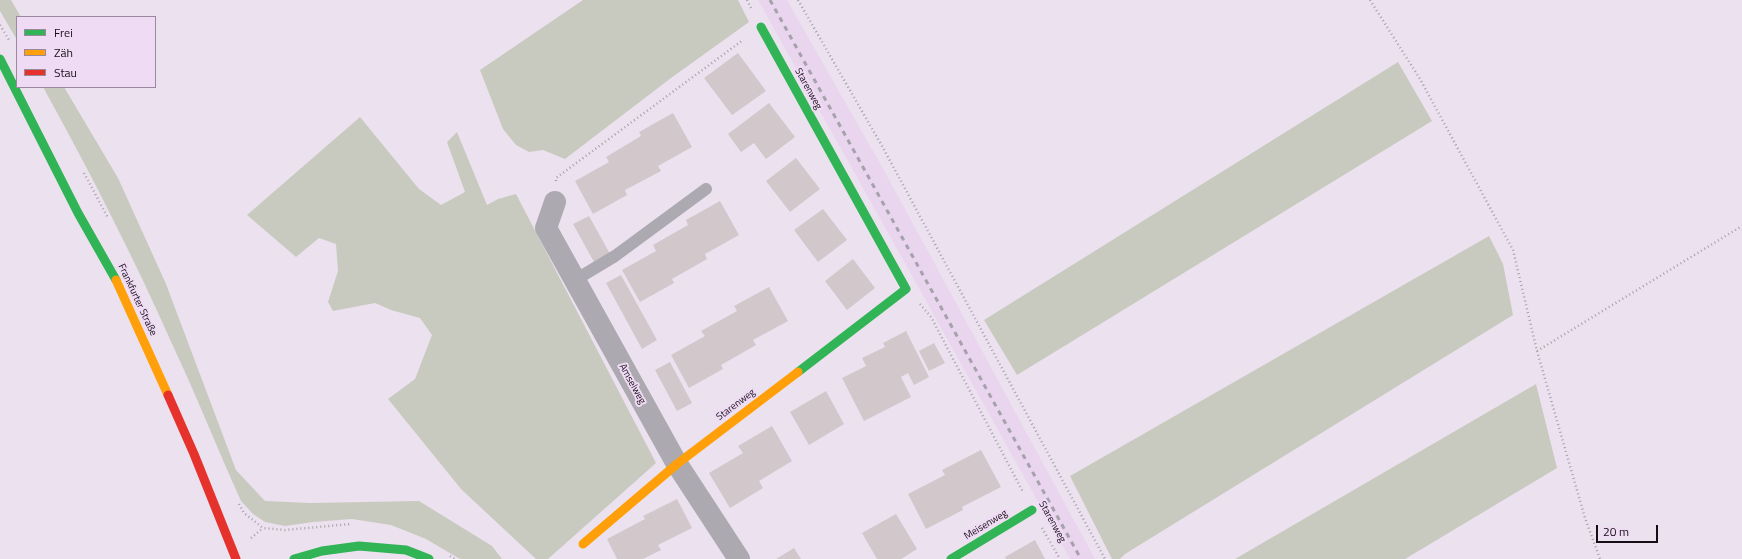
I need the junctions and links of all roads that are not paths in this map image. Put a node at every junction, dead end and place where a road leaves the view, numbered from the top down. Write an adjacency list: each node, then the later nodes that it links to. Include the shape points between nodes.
1 (761, 27): 6 (street, Starenweg, via 906,289)
2 (0, 59): 10 (street, Frankfurter Straße, via 78,213 119,285 194,454)
3 (706, 189): 5 (lane, via 615,256)
4 (555, 202): 5 (street, Amselweg, via 546,228)
5 (575, 280): 6 (street, Amselweg)
6 (677, 464): 8 (street, Starenweg); 14 (street, Amselweg)
7 (1032, 510): 15 (street, Meisenweg)
8 (583, 544)
9 (359, 546): 11 (street, via 322,551); 12 (street); 13 (street, via 406,550)
10 (236, 559)
11 (294, 559)
12 (390, 559)
13 (429, 559)
14 (739, 559)
15 (951, 559)

